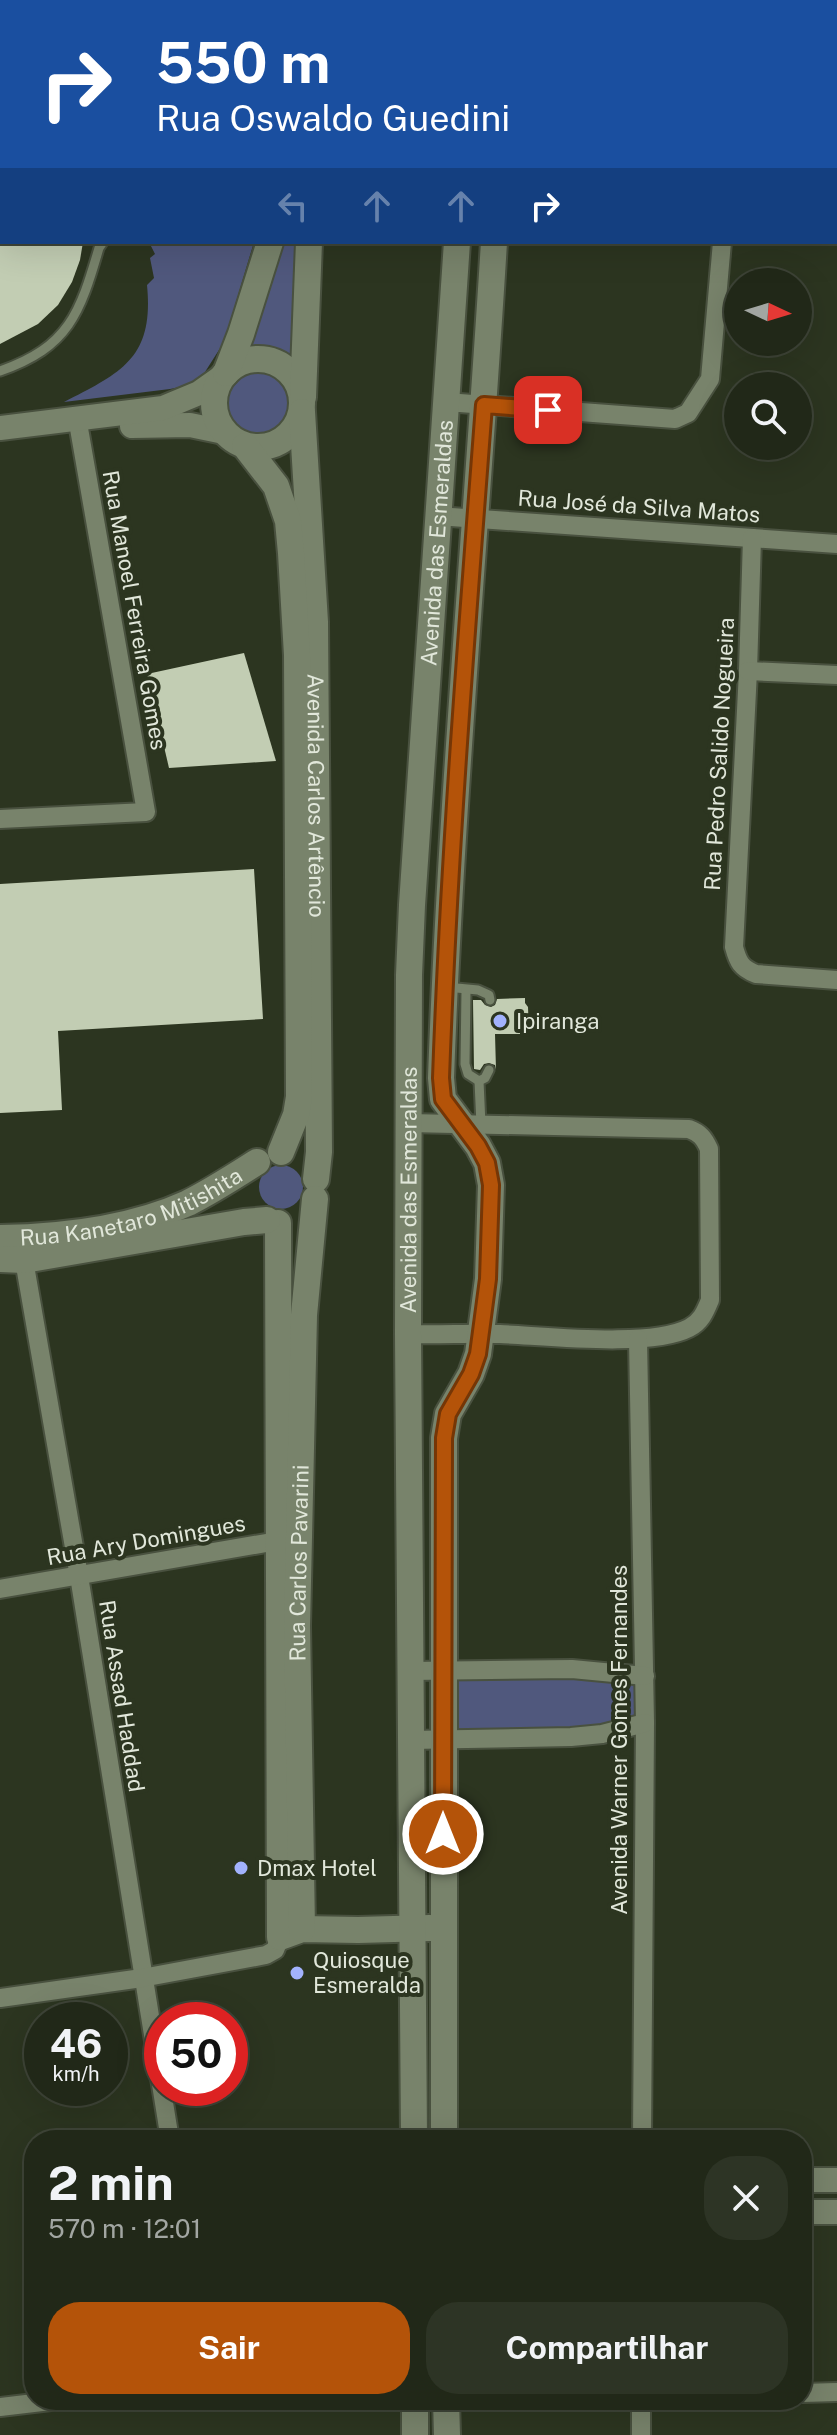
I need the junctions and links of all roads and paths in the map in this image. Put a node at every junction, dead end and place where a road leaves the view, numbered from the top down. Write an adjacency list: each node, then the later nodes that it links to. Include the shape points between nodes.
1 (102, 244): 7 (lane, via 78,312 65,330 24,363)
2 (269, 244): 8 (main road)
3 (309, 244): 11 (main road, Avenida Carlos Artêncio)
4 (457, 244): 9 (main road, Avenida das Esmeraldas)
5 (494, 244): 10 (main road, Avenida das Esmeraldas)
6 (722, 244): 10 (street, via 710,379 688,413 675,419)
7 (0, 371)
8 (224, 375): 11 (main road, via 248,360 273,361 294,377); 12 (street, via 163,408); 14 (main road, via 214,405 217,419)
9 (446, 402): 10 (street); 15 (main road, Avenida das Esmeraldas)
10 (484, 405): 16 (main road, Avenida das Esmeraldas)
11 (303, 407): 14 (main road, via 291,434 281,442 270,447); 30 (main road, Avenida Carlos Artêncio, via 315,622)
12 (77, 417): 13 (street); 14 (street, via 100,427 190,425); 21 (street, Rua Manoel Ferreira Gomes, via 146,812)
13 (0, 428)
14 (234, 439): 29 (main road, Avenida Carlos Artêncio, via 276,486 286,513 297,655 299,1097 296,1115)
15 (437, 516): 16 (street, Rua José da Silva Matos); 27 (main road, Avenida das Esmeraldas, via 412,905)
16 (475, 518): 17 (street, Rua José da Silva Matos); 23 (main road, Avenida das Esmeraldas, via 454,804)
17 (752, 538): 18 (street, Rua José da Silva Matos); 19 (street, Rua Pedro Salido Nogueira)
18 (837, 544)
19 (748, 671): 20 (street); 22 (street, Rua Pedro Salido Nogueira, via 737,961 756,974)
20 (837, 675)
21 (0, 819)
22 (837, 980)
23 (455, 988): 24 (lane, via 483,991); 26 (lane, via 465,1064 468,1074); 28 (main road, Avenida das Esmeraldas, via 441,1078 443,1099 452,1113)
24 (490, 1000)
25 (489, 1070): 26 (lane)
26 (479, 1081): 28 (lane)
27 (409, 1123): 28 (street); 35 (main road, Avenida das Esmeraldas)
28 (472, 1125): 36 (main road, Avenida das Esmeraldas, via 491,1185); 37 (street, via 689,1129 705,1139 710,1300 704,1316 691,1327)
29 (269, 1157): 30 (main road, via 293,1154 303,1159 311,1168); 31 (main road, via 250,1171 247,1193 257,1214); 32 (main road, Rua Kanetaro Mitishita, via 187,1203 141,1219 42,1237)
30 (315, 1189): 31 (main road, via 301,1217); 34 (main road, Rua Carlos Pavarini)
31 (272, 1222): 33 (main road, Rua Kanetaro Mitishita); 34 (main road, Rua Carlos Pavarini)
32 (0, 1238)
33 (12, 1259): 39 (street, Rua Assad Haddad)
34 (292, 1315): 38 (main road, Rua Carlos Pavarini)
35 (408, 1334): 36 (street); 42 (main road, Avenida das Esmeraldas)
36 (481, 1334): 37 (street); 41 (main road, Avenida das Esmeraldas, via 471,1374 448,1414 444,1438)
37 (638, 1339): 43 (street, Avenida Warner Gomes Fernandes)
38 (290, 1539): 39 (street, Rua Ary Domingues); 49 (main road, Rua Carlos Pavarini, via 297,1626)
39 (79, 1576): 40 (street, Rua Ary Domingues); 50 (street, Rua Assad Haddad)
40 (0, 1589)
41 (444, 1670): 42 (street); 43 (street, via 572,1669); 46 (main road, Avenida das Esmeraldas)
42 (410, 1671): 45 (main road, Avenida das Esmeraldas)
43 (645, 1676): 44 (street, Avenida Warner Gomes Fernandes)
44 (645, 1723): 46 (street, via 571,1737); 55 (street, Avenida Warner Gomes Fernandes)
45 (410, 1740): 46 (street); 47 (main road, Avenida das Esmeraldas)
46 (443, 1741): 48 (main road, Avenida das Esmeraldas)
47 (413, 1928): 48 (main road); 49 (main road); 53 (main road, Avenida das Esmeraldas)
48 (443, 1928): 54 (main road, Avenida das Esmeraldas)
49 (291, 1933): 50 (street, via 266,1955)
50 (142, 1978): 51 (street); 52 (street, Rua Assad Haddad)
51 (0, 1998)
52 (168, 2130)
53 (414, 2130)
54 (444, 2130)
55 (642, 2130)
56 (812, 2180): 57 (street)
57 (837, 2180)
58 (812, 2212): 59 (street)
59 (837, 2212)
60 (837, 2392): 61 (street)
61 (812, 2393)
62 (24, 2404): 63 (street)
63 (0, 2407)
64 (415, 2410): 67 (main road)
65 (446, 2410): 68 (main road)
66 (641, 2410): 69 (street)
67 (415, 2435)
68 (447, 2435)
69 (641, 2435)

